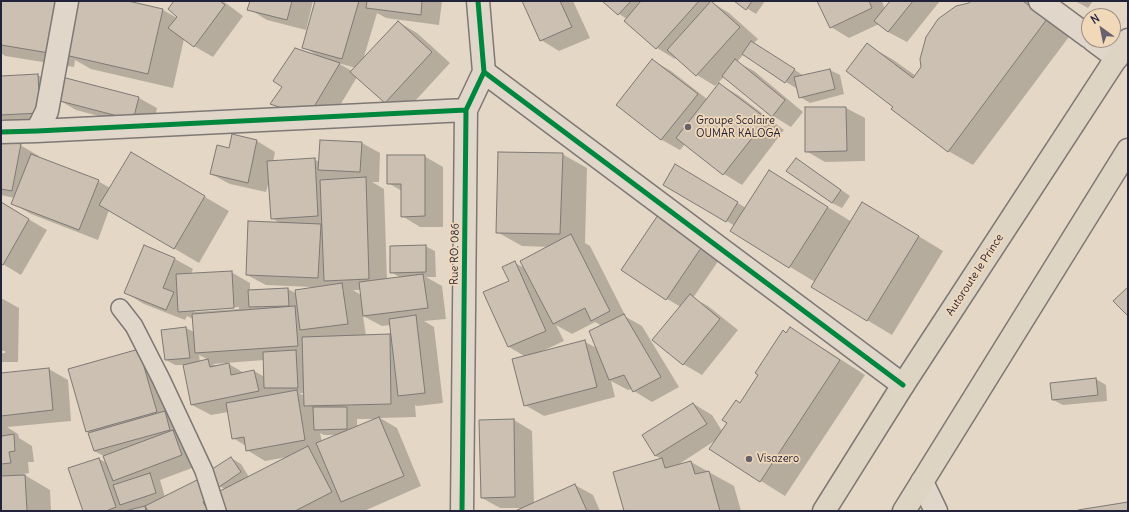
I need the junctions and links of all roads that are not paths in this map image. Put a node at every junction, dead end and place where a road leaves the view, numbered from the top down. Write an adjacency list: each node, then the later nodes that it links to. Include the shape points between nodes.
1 (67, 1): 8 (street, via 47,111)
2 (478, 1): 6 (street)
3 (1040, 1): 4 (street)
4 (1081, 31)
5 (1122, 49): 12 (main road, Autoroute le Prince)
6 (484, 72): 7 (street, Rue RO. 086); 12 (street)
7 (466, 110): 8 (street); 15 (street, Rue RO. 086)
8 (37, 131): 9 (street)
9 (1, 132)
10 (1128, 150): 13 (main road)
11 (120, 308): 14 (lane, via 134,326 161,379 204,471)
12 (903, 385): 16 (main road, Autoroute le Prince)
13 (922, 482): 17 (main road); 18 (street)
14 (217, 511)
15 (462, 511)
16 (824, 511)
17 (904, 511)
18 (936, 511)

